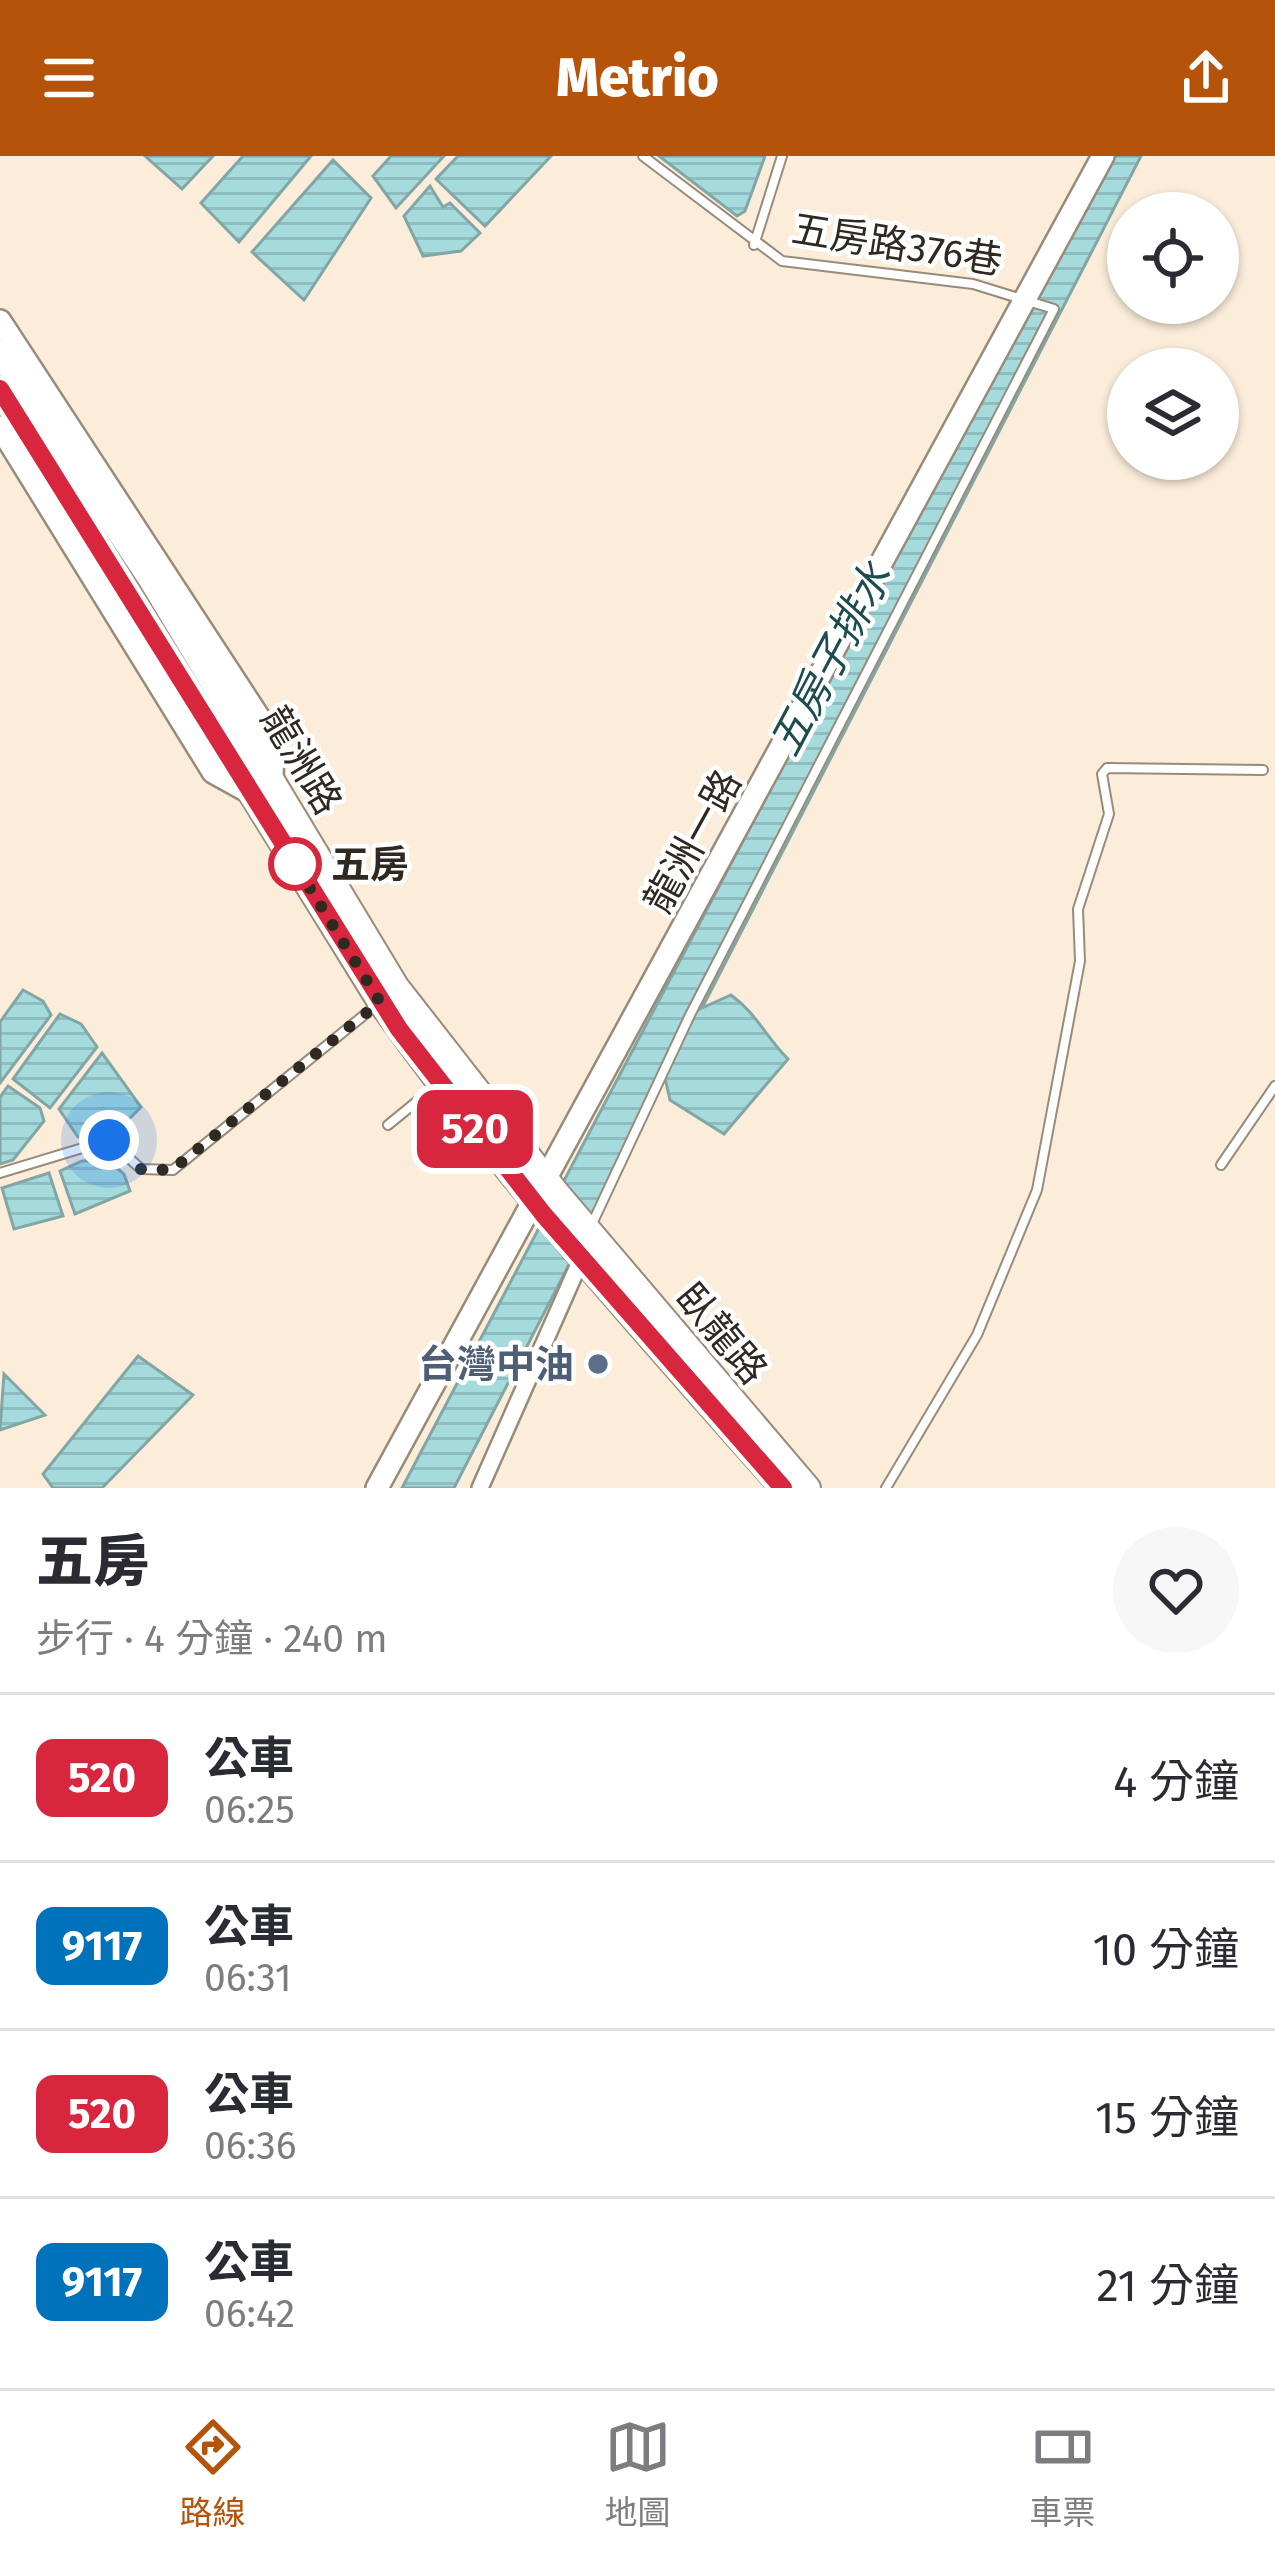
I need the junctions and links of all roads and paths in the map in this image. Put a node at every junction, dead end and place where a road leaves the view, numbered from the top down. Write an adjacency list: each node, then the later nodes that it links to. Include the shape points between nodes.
1 (643, 156): 4 (lane, 五房路376巷)
2 (782, 156): 4 (lane)
3 (1103, 156): 5 (street, 龍洲一路)
4 (754, 244): 5 (lane, 五房路376巷, via 782,261 973,284)
5 (1035, 300): 18 (street, 龍洲一路); 19 (lane, 五房路376巷, via 1054,309)
6 (0, 321): 11 (street, via 272,739)
7 (0, 352): 11 (main road, 龍洲路, via 149,578)
8 (0, 389): 11 (main road, 龍洲路)
9 (0, 427): 11 (street, via 214,772)
10 (1262, 770): 25 (lane, via 1102,774 1109,814 1078,909 1080,961 1036,1190 977,1335)
11 (262, 786): 12 (main road, 龍洲路); 18 (main road, 龍洲路)
12 (380, 1002): 13 (main road, 龍洲路); 17 (lane, via 172,1170 141,1169 109,1140)
13 (438, 1084): 15 (lane); 18 (main road, 龍洲路)
14 (1275, 1086): 16 (lane)
15 (388, 1125)
16 (1221, 1165)
17 (0, 1172)
18 (546, 1197): 19 (main road, 臥龍路); 20 (main road, 臥龍路); 21 (street, 龍洲一路)
19 (586, 1227): 20 (street); 24 (main road, 臥龍路)
20 (579, 1257): 22 (street); 23 (main road, 臥龍路)
21 (377, 1488)
22 (480, 1488)
23 (783, 1488)
24 (808, 1488)
25 (886, 1488)

